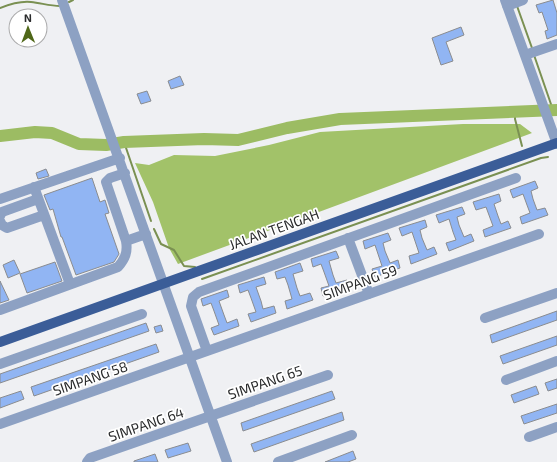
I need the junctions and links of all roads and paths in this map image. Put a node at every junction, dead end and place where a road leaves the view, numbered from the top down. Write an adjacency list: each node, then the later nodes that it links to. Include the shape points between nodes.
1 (62, 0): 7 (street)
2 (523, 0): 3 (street)
3 (506, 3): 5 (street)
4 (557, 44): 5 (street)
5 (525, 55): 6 (street)
6 (557, 144): 21 (main road, JALAN TENGAH)
7 (118, 154): 8 (street); 10 (street)
8 (125, 173): 16 (street); 19 (street, via 108,179 106,183)
9 (516, 178): 18 (street)
10 (34, 187): 11 (street); 12 (street)
11 (0, 199)
12 (38, 199): 13 (street); 14 (street, via 2,212)
13 (44, 215): 15 (street, via 7,228); 20 (street)
14 (0, 216)
15 (0, 221)
16 (146, 234): 19 (street); 21 (street)
17 (539, 234): 23 (street, SIMPANG 59)
18 (348, 238): 23 (street); 28 (street, via 199,292 193,297 191,306)
19 (126, 241): 20 (street, via 127,254 118,267)
20 (70, 284): 24 (street)
21 (164, 284): 27 (main road, JALAN TENGAH); 29 (street)
22 (557, 293): 26 (street)
23 (369, 294): 28 (street, SIMPANG 59)
24 (0, 310)
25 (142, 314): 31 (street)
26 (485, 318)
27 (0, 342)
28 (207, 351): 29 (street, SIMPANG 59)
29 (190, 357): 34 (street); 35 (street, SIMPANG 58)
30 (557, 361): 33 (street)
31 (0, 364)
32 (328, 375): 34 (street, SIMPANG 65)
33 (506, 380)
34 (211, 416): 39 (street, SIMPANG 64); 40 (street)
35 (0, 424)
36 (557, 428): 38 (street)
37 (352, 435): 41 (street)
38 (529, 437)
39 (89, 460)
40 (227, 462)
41 (278, 462)

